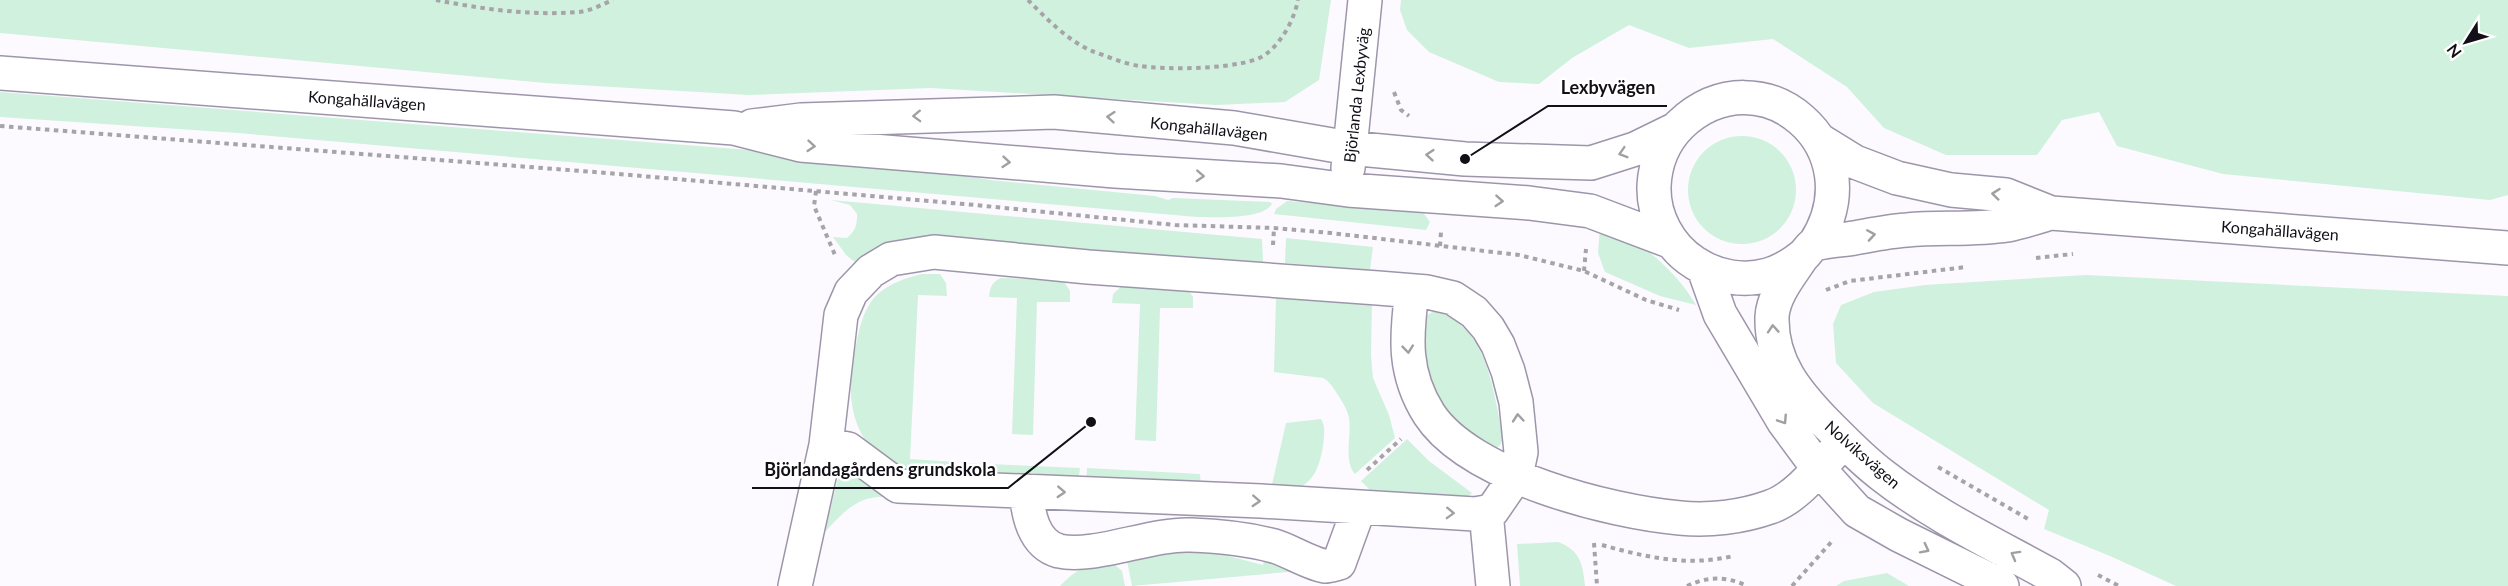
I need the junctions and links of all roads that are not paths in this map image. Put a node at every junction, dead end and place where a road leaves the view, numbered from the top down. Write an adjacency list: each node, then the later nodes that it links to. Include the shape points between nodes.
1 (1365, 0): 6 (street, Björlanda Lexbyväg)
2 (0, 73): 3 (street, Kongahällavägen)
3 (734, 128): 6 (street, Kongahällavägen, one-way to 3, via 1234,128 1054,112 801,120); 7 (street, Kongahällavägen, one-way to 7, via 801,146 1281,181)
4 (1676, 129): 5 (street, Kongahällavägen, via 1714,104 1729,99 1752,99 1788,110); 6 (street, Kongahällavägen, one-way to 6, via 1635,149 1591,163 1465,159); 9 (street, Kongahällavägen, via 1666,143 1655,176 1657,211)
5 (1821, 141): 8 (street, Kongahällavägen, one-way to 5, via 2006,195 1951,190 1897,178 1855,162); 11 (street, Kongahällavägen, via 1832,171 1833,202 1829,217)
6 (1349, 148): 7 (street, Björlanda Lexbyväg)
7 (1347, 190): 9 (street, Kongahällavägen, one-way to 9, via 1590,211)
8 (2051, 213): 10 (street, Kongahällavägen); 11 (street, Kongahällavägen, one-way to 8, via 1906,230 2007,225)
9 (1672, 242): 12 (street, Kongahällavägen)
10 (2508, 248)
11 (1809, 250): 12 (street, Kongahällavägen, via 1782,270 1756,277 1729,277); 14 (street, Nolviksvägen, one-way to 11, via 1791,384 1780,364 1774,338 1772,314 1784,283)
12 (1704, 269): 16 (street, one-way to 16, via 1720,314 1784,422)
13 (1412, 291): 15 (street, via 934,252 891,259 871,271 851,292 841,315); 17 (street, one-way to 17, via 1406,336 1410,372 1430,416 1475,455); 17 (street, one-way to 13, via 1521,452 1516,402 1498,345 1474,312 1453,298)
14 (1844, 441): 16 (street); 24 (street, Nolviksvägen, one-way to 14, via 1935,510 1882,475)
15 (826, 445): 18 (street, via 848,449 898,486); 21 (street)
16 (1818, 468): 17 (street, via 1789,498 1772,507 1712,518 1681,518 1601,506); 23 (street, one-way to 23, via 1857,511)
17 (1516, 476): 20 (street, via 1499,503)
18 (1026, 490): 19 (street, one-way to 19); 19 (street, via 1033,528 1044,542 1058,550 1083,551 1190,535 1274,546 1325,566 1339,563)
19 (1359, 508): 20 (street, one-way to 20)
20 (1486, 512): 22 (street)
21 (795, 586)
22 (1493, 586)
23 (2002, 586)
24 (2064, 586)

